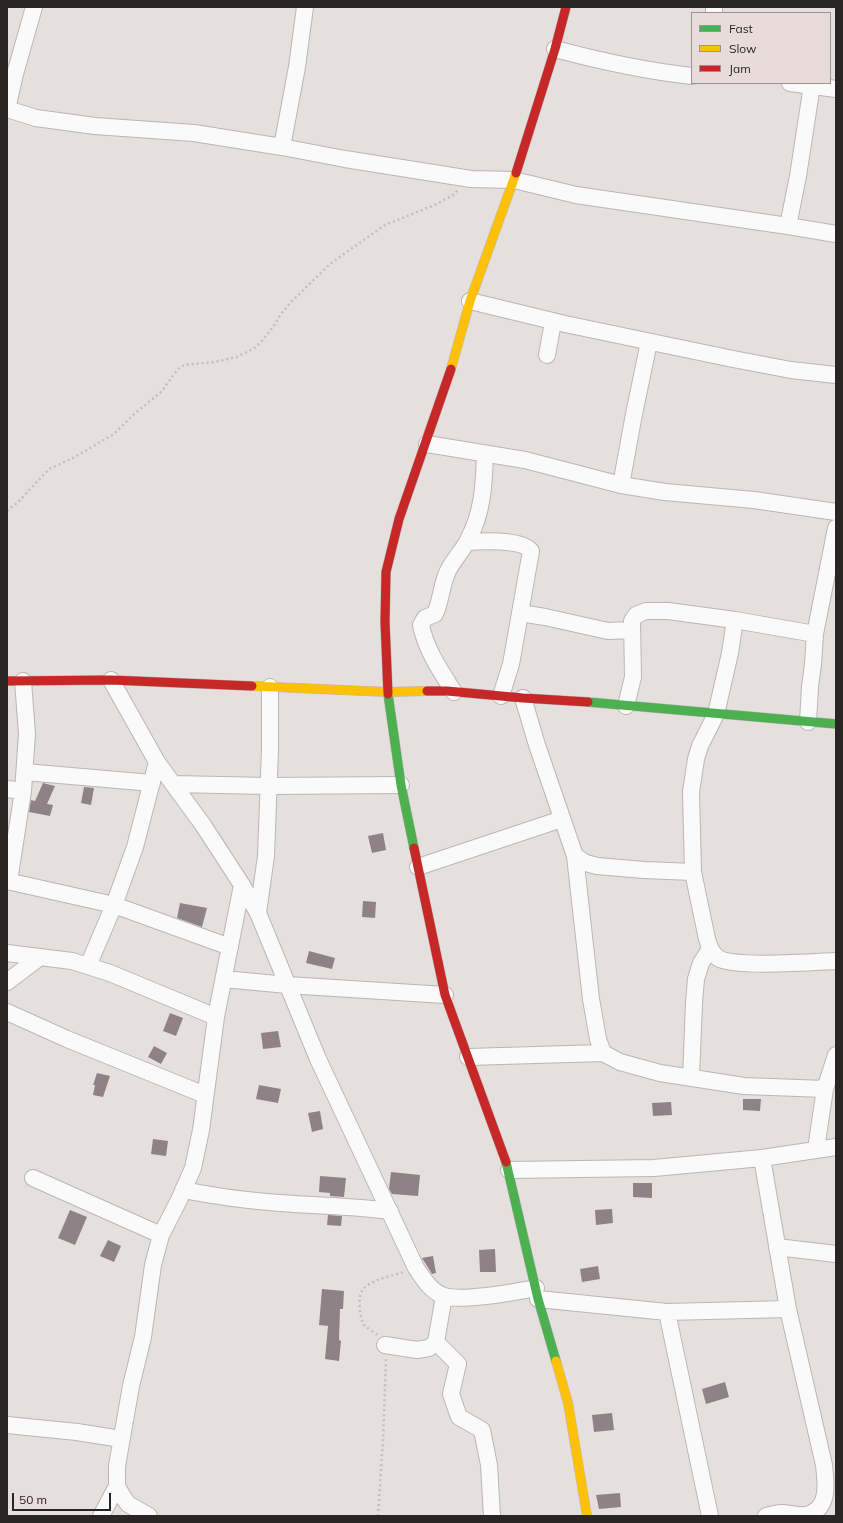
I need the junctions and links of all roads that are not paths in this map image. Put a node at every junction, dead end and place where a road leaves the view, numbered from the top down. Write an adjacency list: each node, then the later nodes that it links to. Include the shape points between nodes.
1 (34, 7): 9 (street)
2 (305, 7): 10 (street)
3 (566, 7): 4 (street)
4 (555, 49): 5 (street, via 670,74); 11 (street)
5 (691, 76)
6 (801, 84): 7 (street)
7 (812, 85): 8 (street); 12 (street)
8 (836, 89)
9 (7, 109): 10 (street, via 36,118 95,126 194,133)
10 (282, 147): 11 (street, via 345,160 471,179)
11 (514, 180): 12 (street, via 576,195); 14 (street)
12 (788, 226): 13 (street)
13 (836, 234)
14 (470, 301): 15 (street); 19 (street)
15 (553, 322): 16 (street); 17 (street)
16 (649, 342): 18 (street, via 791,370); 21 (street)
17 (547, 355)
18 (836, 375)
19 (427, 444): 20 (street); 33 (street, via 399,519 386,572)
20 (485, 454): 21 (street, via 525,460); 24 (street, via 481,504)
21 (621, 485): 22 (street)
22 (836, 512)
23 (836, 528): 28 (street)
24 (467, 542): 25 (street, via 492,541 528,548 531,555); 34 (street, via 447,572 435,614 425,618 421,625 432,658)
25 (520, 613): 27 (street, via 608,631); 35 (street, via 511,664)
26 (735, 620): 27 (street, via 675,611 646,611 632,621); 28 (street); 38 (street)
27 (632, 630): 37 (street, via 633,677)
28 (815, 634): 39 (street)
29 (111, 680): 31 (street); 32 (street); 41 (street)
30 (7, 681): 31 (street)
31 (23, 681): 42 (street, via 27,734)
32 (270, 687): 33 (street); 46 (street)
33 (388, 692): 34 (street); 45 (street)
34 (454, 692): 35 (street)
35 (501, 696): 36 (street)
36 (523, 698): 37 (street); 49 (street, via 536,745)
37 (626, 706): 38 (street)
38 (716, 714): 39 (street); 52 (street, via 700,746 694,769 691,799)
39 (808, 722): 40 (street)
40 (836, 724)
41 (157, 762): 43 (street); 44 (street)
42 (24, 772): 43 (street); 48 (street)
43 (152, 783): 55 (street, via 135,847)
44 (173, 784): 46 (street); 54 (street)
45 (401, 785): 46 (street); 51 (street)
46 (268, 786): 56 (street, via 266,856)
47 (7, 789): 48 (street)
48 (23, 791): 53 (street)
49 (562, 819): 50 (street); 51 (street)
50 (575, 856): 52 (street, via 597,866); 69 (street, via 591,999)
51 (418, 867): 66 (street)
52 (693, 872): 58 (street)
53 (8, 881): 55 (street)
54 (242, 885): 56 (street); 57 (street)
55 (114, 905): 57 (street); 62 (street)
56 (258, 913): 65 (street)
57 (230, 947): 63 (street)
58 (710, 949): 61 (street, via 718,958 729,962); 72 (street, via 700,963 696,979)
59 (7, 953): 60 (street)
60 (40, 957): 62 (street); 64 (street)
61 (836, 961)
62 (88, 966): 68 (street)
63 (224, 979): 65 (street); 68 (street)
64 (7, 982)
65 (287, 985): 66 (street); 81 (street, via 318,1059)
66 (445, 995): 71 (street)
67 (7, 1012): 74 (street)
68 (216, 1017): 74 (street)
69 (603, 1054): 71 (street); 72 (street, via 620,1062)
70 (836, 1055): 73 (street)
71 (468, 1057): 78 (street)
72 (690, 1078): 73 (street, via 744,1086)
73 (825, 1089): 76 (street)
74 (205, 1095): 80 (street, via 201,1130 192,1168)
75 (836, 1147): 76 (street)
76 (816, 1149): 77 (street)
77 (762, 1158): 78 (street, via 654,1168); 83 (street)
78 (509, 1170): 85 (street)
79 (33, 1178): 82 (street)
80 (183, 1190): 81 (street, via 266,1202); 82 (street)
81 (390, 1211): 86 (street, via 416,1268 430,1287)
82 (161, 1235): 92 (street, via 152,1265 142,1337)
83 (777, 1247): 84 (street); 87 (street)
84 (836, 1254)
85 (537, 1294): 86 (street, via 497,1294 462,1298); 88 (street); 97 (street, via 568,1403)
86 (444, 1296): 89 (street)
87 (788, 1309): 88 (street); 99 (street, via 824,1466 825,1496 819,1508 806,1515 779,1513)
88 (667, 1312): 98 (street)
89 (436, 1342): 90 (street, via 429,1348 417,1350); 96 (street, via 458,1364 451,1394 459,1417 482,1430 489,1465)
90 (385, 1345)
91 (7, 1425): 92 (street, via 77,1432)
92 (121, 1440): 93 (street)
93 (117, 1486): 94 (street); 95 (street, via 128,1504)
94 (101, 1516)
95 (148, 1516)
96 (492, 1516)
97 (587, 1516)
98 (710, 1516)
99 (766, 1516)

